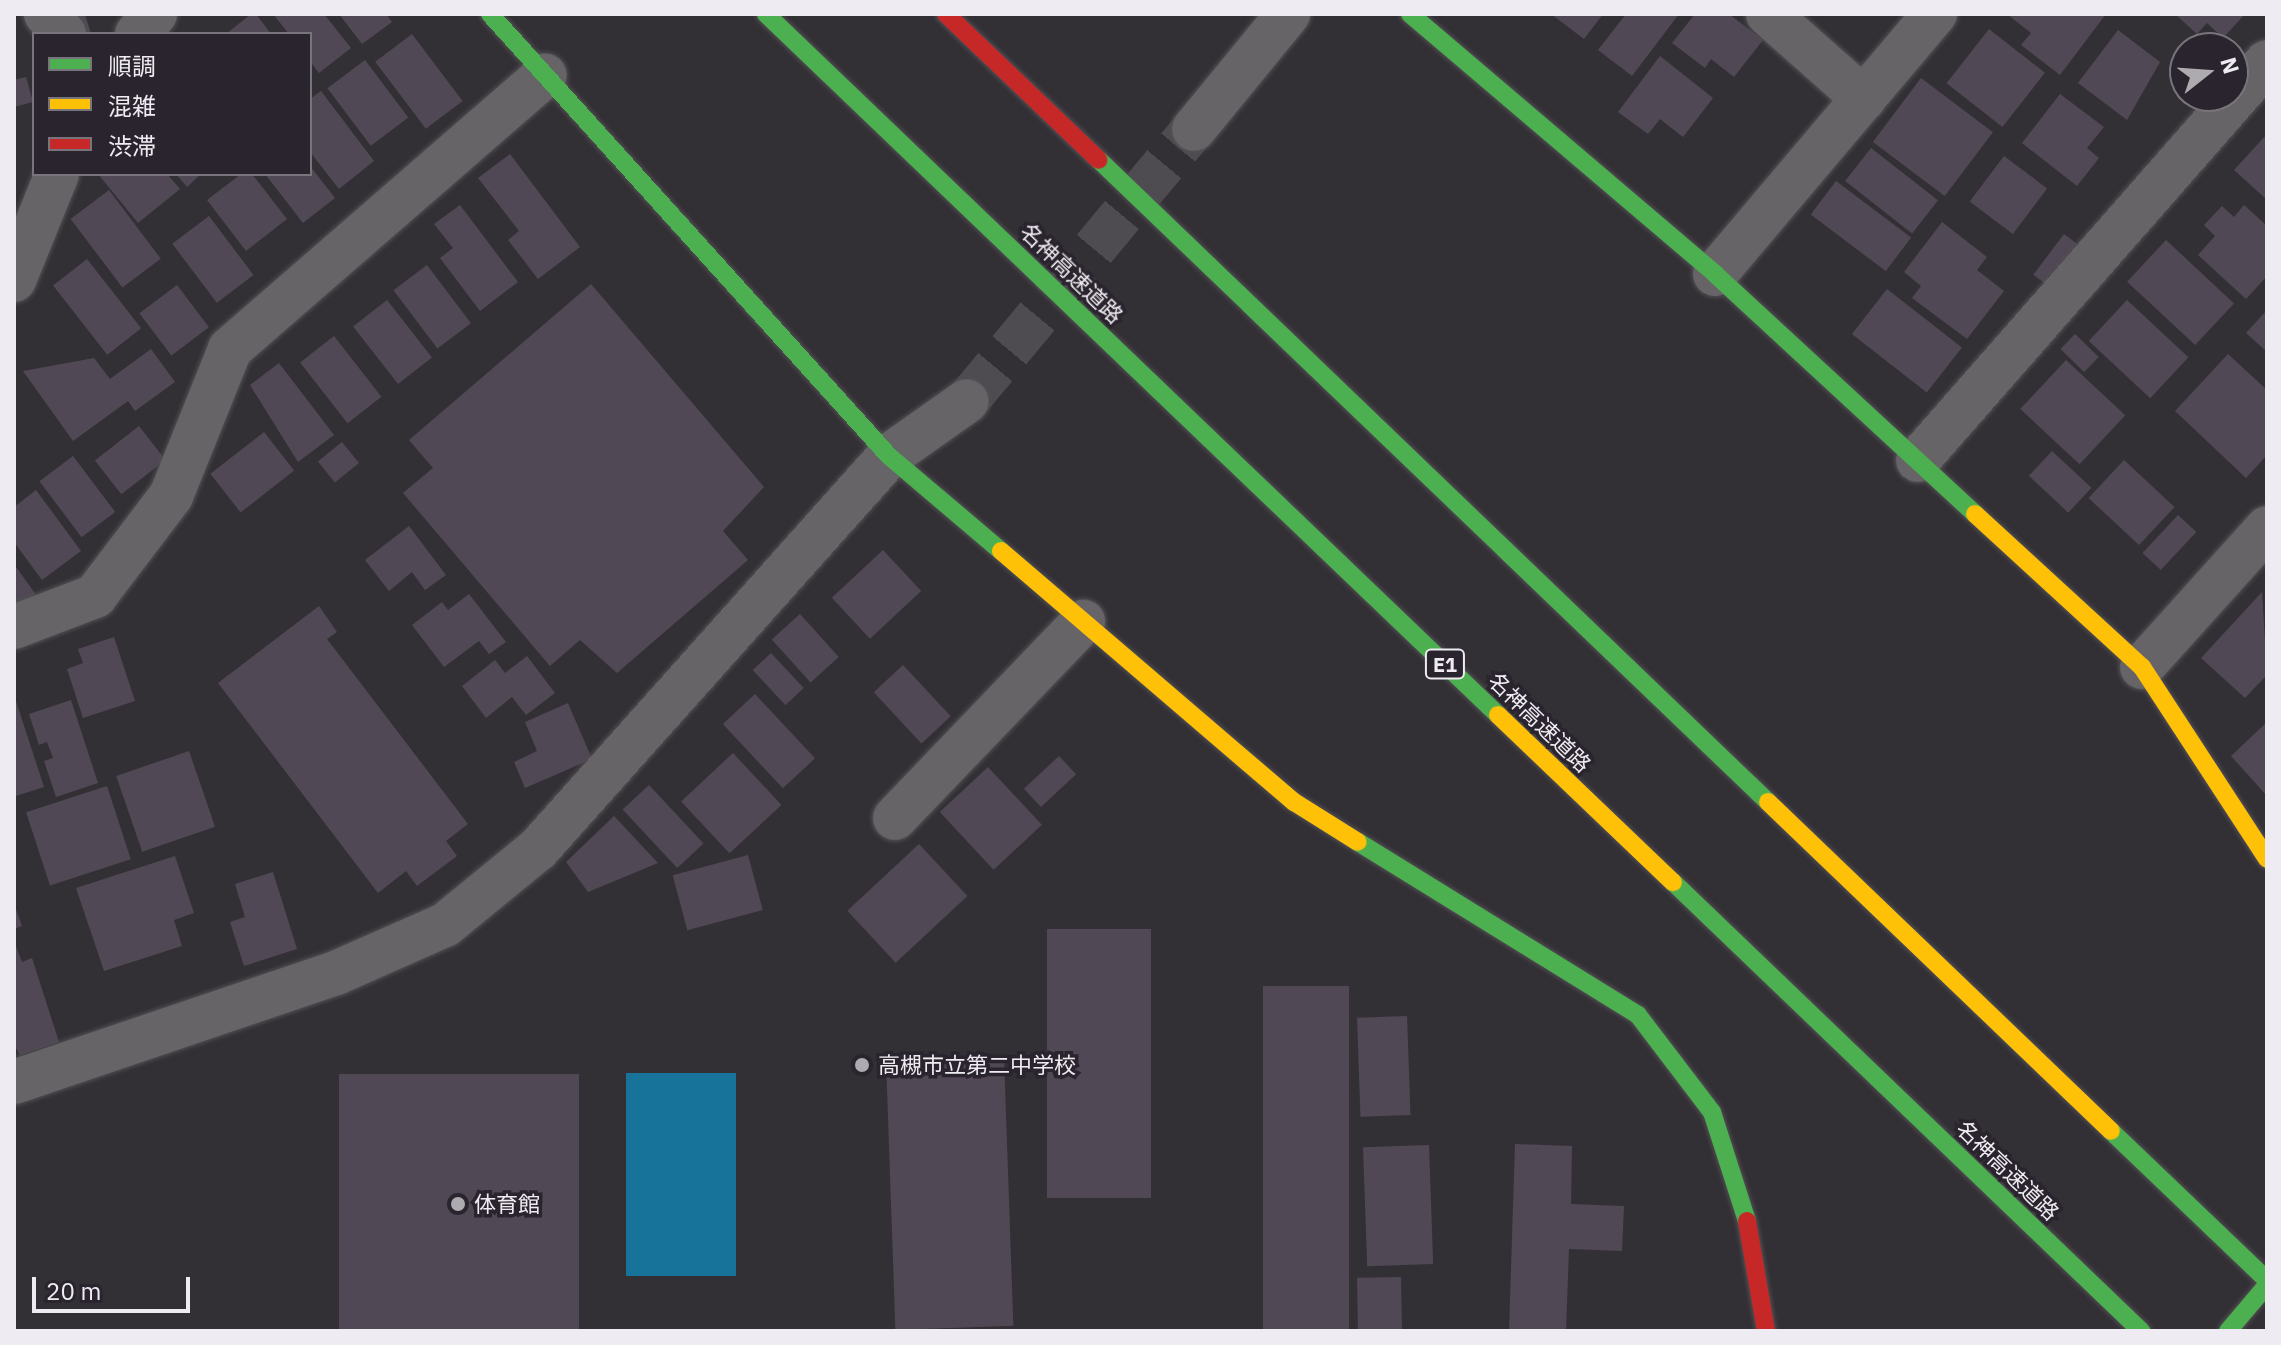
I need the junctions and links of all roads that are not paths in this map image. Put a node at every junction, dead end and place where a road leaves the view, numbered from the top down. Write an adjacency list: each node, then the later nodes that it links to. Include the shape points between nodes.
1 (46, 14): 10 (street)
2 (155, 14): 11 (street)
3 (490, 14): 13 (main road)
4 (766, 14): 31 (main road, 名神高速道路 / E1)
5 (946, 14): 29 (main road)
6 (1288, 14): 15 (street)
7 (1410, 14): 17 (main road)
8 (1768, 14): 14 (street)
9 (1935, 14): 14 (street)
10 (62, 32)
11 (139, 32)
12 (2267, 62): 21 (street)
13 (545, 75): 20 (main road); 24 (street, via 230,349 171,496 95,596)
14 (1864, 99): 17 (street)
15 (1194, 129)
16 (56, 176): 18 (street)
17 (1715, 274): 21 (main road)
18 (14, 280)
19 (967, 401): 20 (street)
20 (889, 456): 23 (main road); 28 (street, via 538,849 445,925 336,973)
21 (1918, 460): 25 (main road)
22 (2267, 528): 25 (street)
23 (1083, 622): 26 (street); 30 (main road, via 1294,802 1638,1015 1712,1112 1744,1203)
24 (14, 627)
25 (2142, 667): 27 (main road)
26 (895, 818)
27 (2267, 859)
28 (14, 1082)
29 (2267, 1282): 32 (main road)
30 (1766, 1331)
31 (2141, 1331)
32 (2228, 1331)

